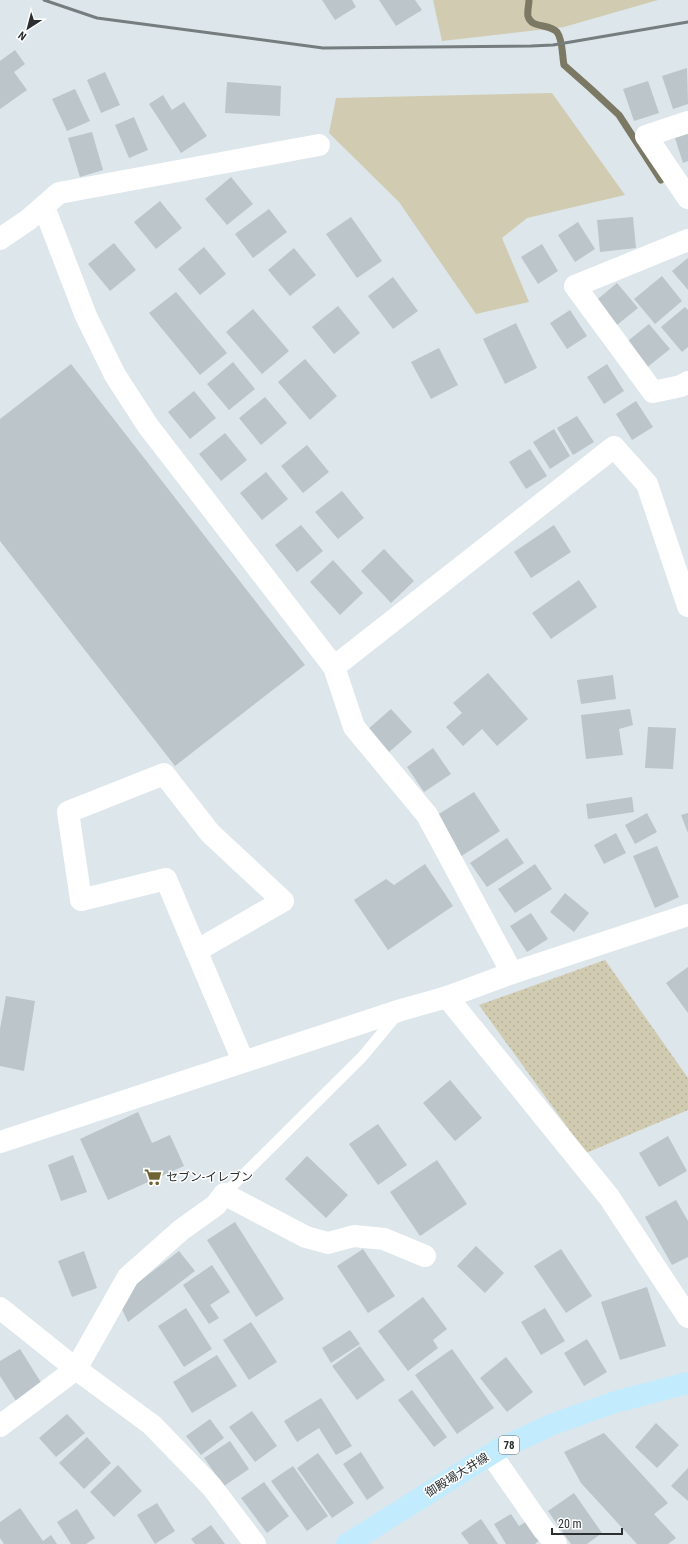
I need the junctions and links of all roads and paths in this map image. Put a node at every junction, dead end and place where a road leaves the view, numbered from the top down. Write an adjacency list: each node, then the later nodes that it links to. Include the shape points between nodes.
1 (688, 122): 3 (street, via 646,136)
2 (319, 146): 4 (street, via 59,193)
3 (686, 191)
4 (44, 207): 5 (street); 9 (street, via 86,316 115,374 148,426)
5 (0, 239)
6 (688, 240): 7 (street, via 575,286 653,392)
7 (688, 382)
8 (688, 606): 9 (street, via 647,484 614,447)
9 (334, 667): 12 (street, via 354,727 427,815)
10 (688, 915): 12 (street)
11 (196, 950): 11 (street, via 166,879 81,900 68,812 164,774 210,833 283,901); 15 (street)
12 (512, 973): 13 (street)
13 (448, 997): 14 (street); 20 (street, via 609,1197)
14 (401, 1010): 15 (street); 17 (lane, via 362,1057)
15 (242, 1061): 16 (street)
16 (0, 1142)
17 (224, 1194): 18 (street, via 306,1237 328,1243 354,1236 384,1239); 21 (street, via 216,1205 181,1230 128,1277)
18 (425, 1256)
19 (0, 1308): 21 (street)
20 (688, 1317)
21 (76, 1369): 23 (street); 25 (street, via 152,1425 212,1487)
22 (688, 1383): 24 (main road, 御殿場大井線 / 78, via 615,1402 553,1424)
23 (0, 1426)
24 (491, 1454): 26 (main road, 御殿場大井線 / 78); 27 (street)
25 (255, 1544)
26 (347, 1544)
27 (556, 1544)

